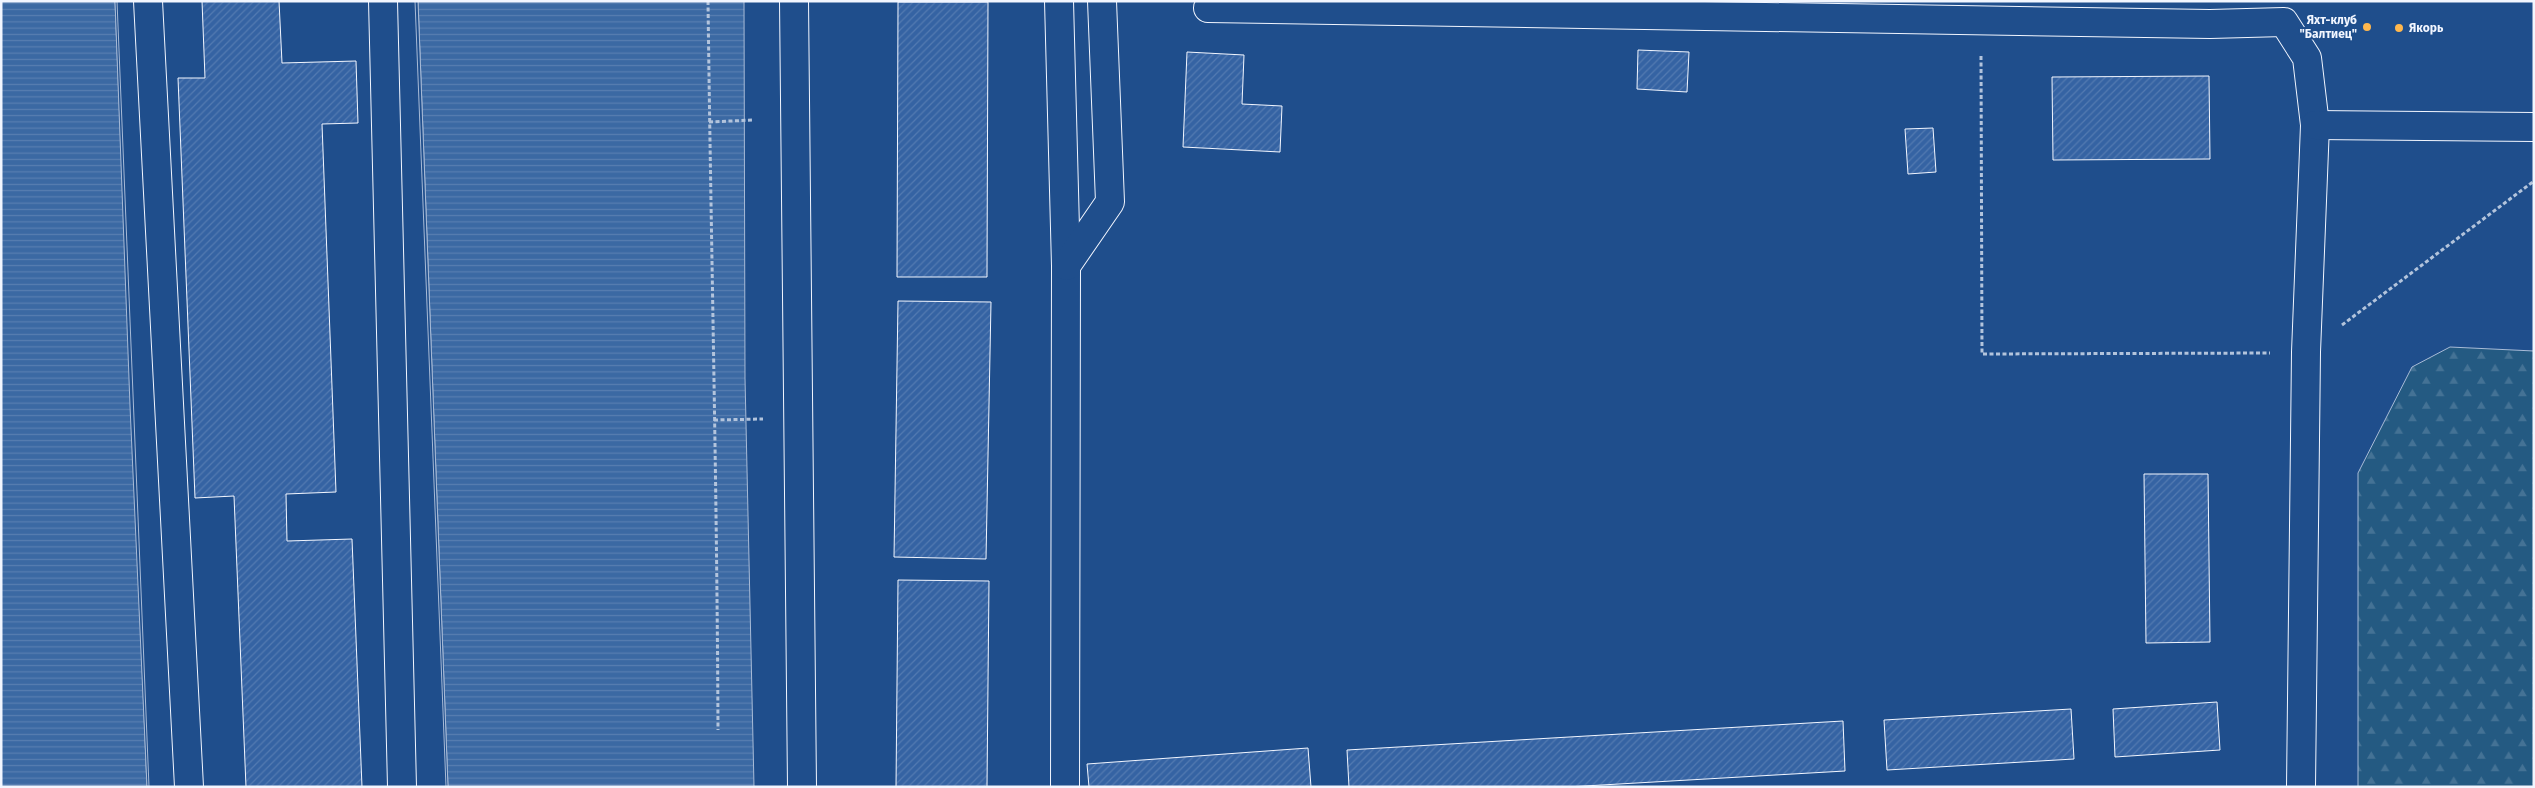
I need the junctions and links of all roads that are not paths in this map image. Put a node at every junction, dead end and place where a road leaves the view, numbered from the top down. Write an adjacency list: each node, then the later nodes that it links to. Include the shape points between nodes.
1 (148, 1): 11 (street)
2 (383, 1): 12 (street)
3 (794, 1): 13 (street)
4 (1059, 1): 10 (street)
5 (1102, 1): 10 (street, via 1110,202)
6 (1208, 8): 7 (street, via 2210,24)
7 (2278, 12): 8 (street, via 2307,58)
8 (2315, 125): 9 (street); 15 (street, via 2306,352)
9 (2534, 127)
10 (1066, 266): 14 (street)
11 (190, 787)
12 (402, 787)
13 (802, 787)
14 (1065, 787)
15 (2301, 787)

